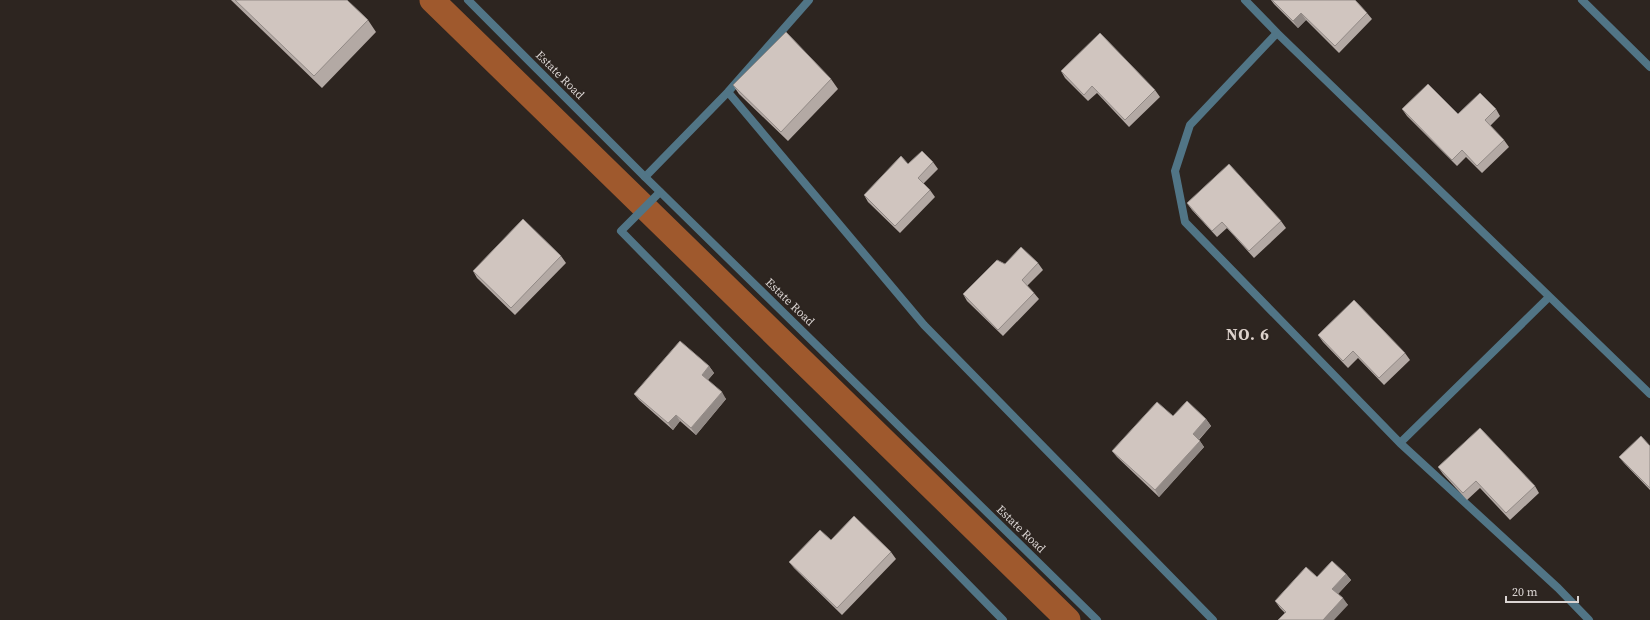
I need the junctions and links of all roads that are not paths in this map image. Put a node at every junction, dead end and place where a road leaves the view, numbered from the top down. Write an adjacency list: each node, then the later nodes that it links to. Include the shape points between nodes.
1 (468, 0): 8 (street, Estate Road)
2 (810, 0): 7 (street)
3 (1245, 0): 5 (street)
4 (1582, 0): 6 (street)
5 (1277, 33): 10 (street); 12 (street, via 1190,125 1175,171 1185,222)
6 (1650, 67)
7 (728, 92): 8 (street); 15 (street, via 924,325)
8 (645, 177): 9 (street, Estate Road)
9 (660, 192): 13 (street, via 620,231); 14 (street, Estate Road)
10 (1549, 297): 11 (street); 12 (street)
11 (1650, 394)
12 (1400, 443): 16 (street, via 1558,588)
13 (1003, 620)
14 (1097, 620)
15 (1213, 620)
16 (1589, 620)

